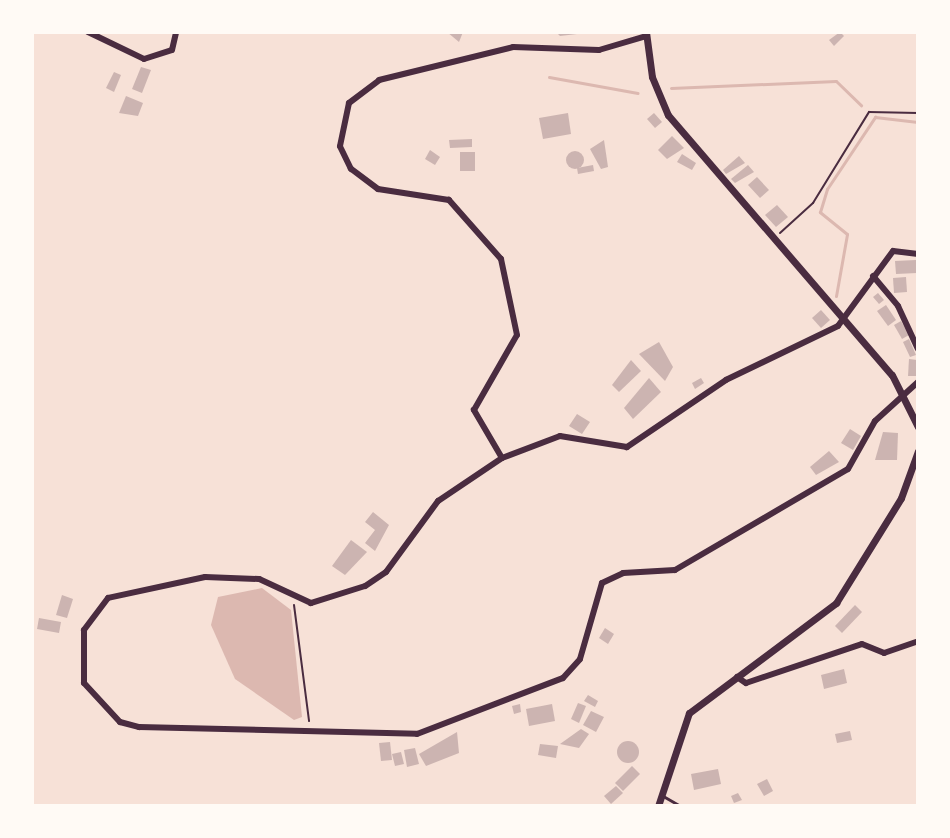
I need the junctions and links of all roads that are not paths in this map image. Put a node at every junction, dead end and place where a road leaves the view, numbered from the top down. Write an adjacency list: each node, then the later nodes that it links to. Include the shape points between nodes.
1 (88, 32): 2 (street, via 144,59 172,50)
2 (176, 32)
3 (646, 34): 6 (street, via 668,115); 12 (street, via 599,50 504,49 379,80 355,91 349,103 340,146 351,169 378,189 449,200 501,259 517,335 474,410)
4 (918, 254): 5 (street, via 893,251)
5 (873, 276): 6 (street); 7 (street, via 898,306)
6 (845, 320): 9 (street); 12 (street, via 726,380 627,447 560,436)
7 (918, 349)
8 (918, 382): 9 (street)
9 (904, 392): 10 (street); 12 (street, via 875,421 848,469 675,570 623,573 602,583 580,659 563,678 404,737 310,726 129,726 89,692 79,661 89,616 122,593 205,577 259,579 293,596 324,601 376,579 424,514)
10 (918, 427)
11 (918, 451): 14 (street, via 901,498 846,592)
12 (502, 458)
13 (918, 641): 14 (street, via 884,653 862,644 746,683)
14 (737, 677): 15 (street, via 689,713)
15 (661, 795): 16 (street); 17 (lane)
16 (658, 806)
17 (680, 806)

